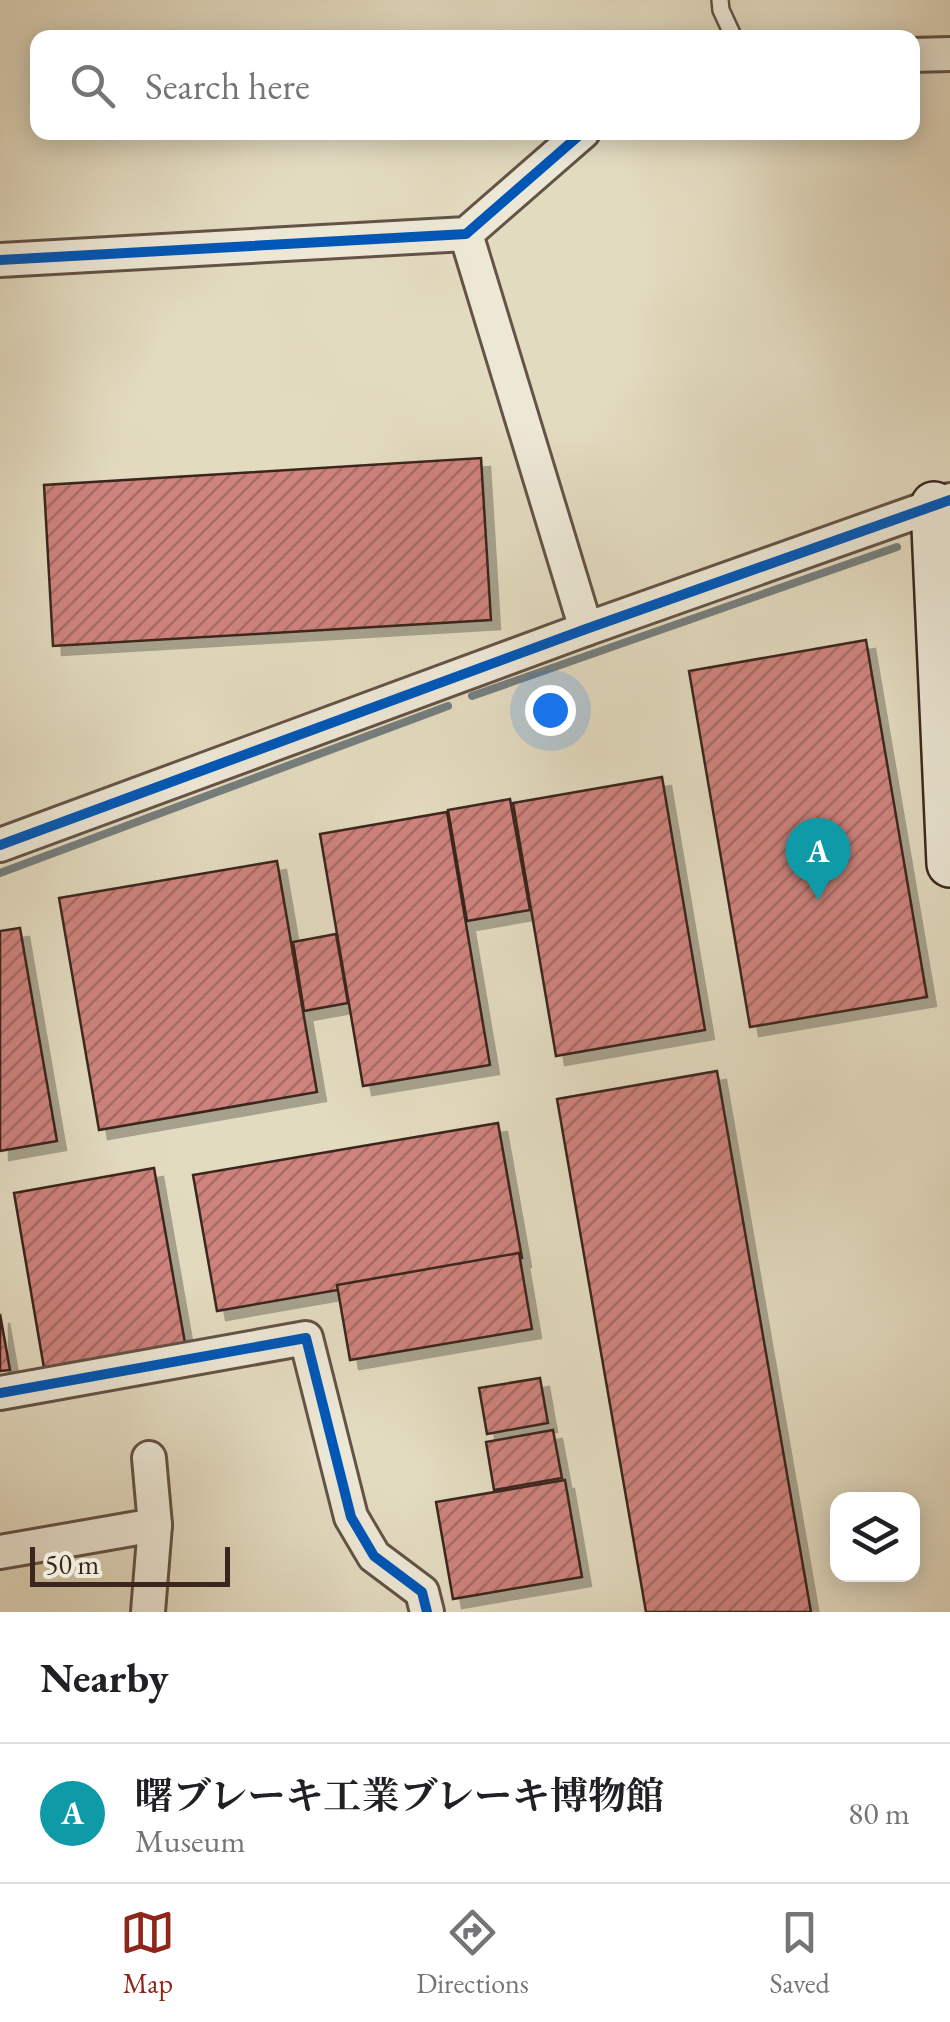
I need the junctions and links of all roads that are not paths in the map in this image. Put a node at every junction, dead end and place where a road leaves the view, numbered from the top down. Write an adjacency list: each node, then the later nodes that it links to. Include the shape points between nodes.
1 (720, 0): 2 (lane)
2 (730, 30)
3 (920, 54): 4 (street)
4 (950, 54)
5 (574, 140): 6 (street)
6 (466, 234): 7 (street); 9 (street)
7 (0, 260)
8 (942, 502): 9 (street); 11 (street)
9 (586, 629): 10 (street)
10 (0, 845)
11 (950, 864)
12 (0, 1392): 17 (street, via 306,1338 351,1517 374,1556 422,1592)
13 (148, 1458): 14 (street)
14 (154, 1525): 15 (street); 16 (street)
15 (0, 1552)
16 (148, 1612)
17 (427, 1612)

